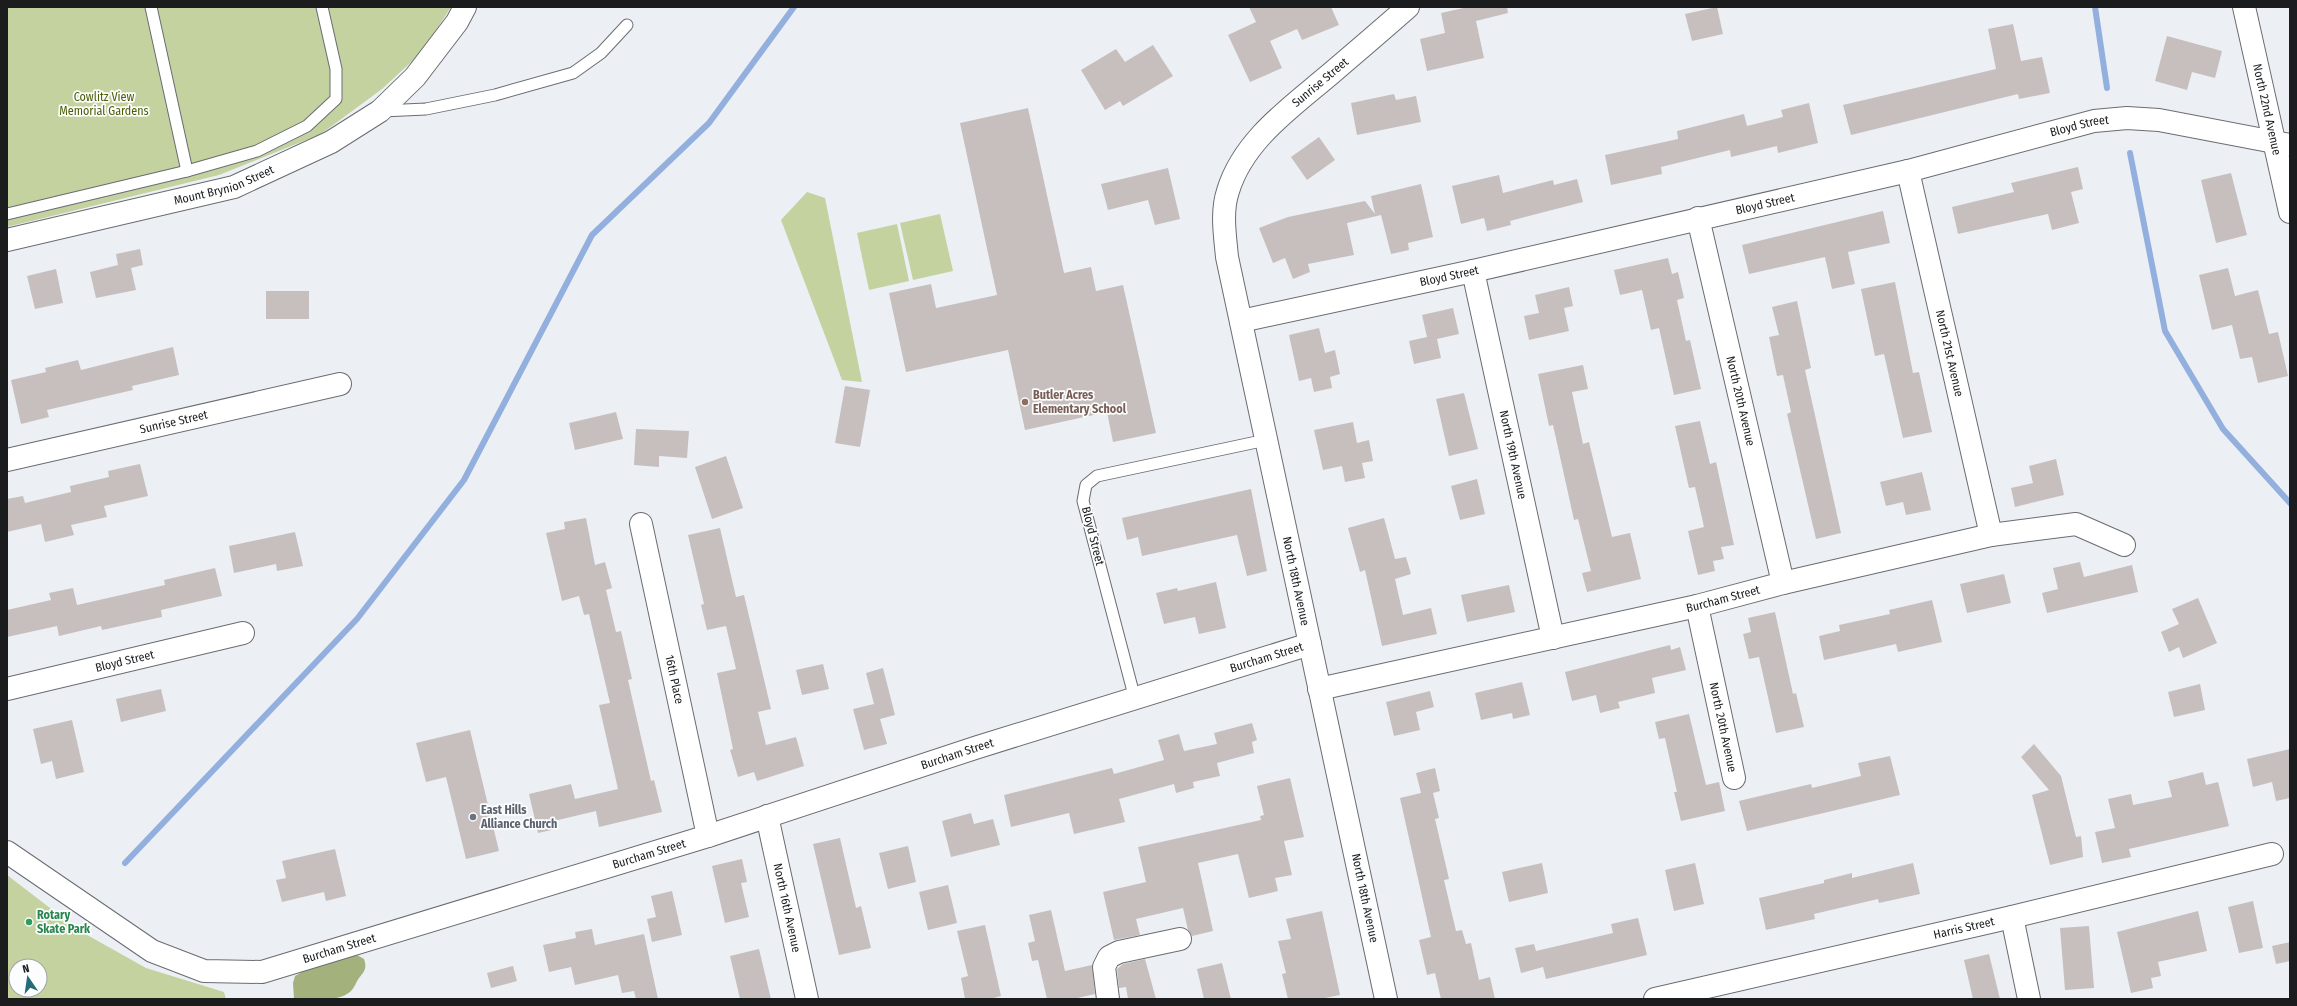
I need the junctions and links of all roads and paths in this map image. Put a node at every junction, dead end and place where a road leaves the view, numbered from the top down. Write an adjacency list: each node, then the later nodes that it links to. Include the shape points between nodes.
1 (151, 7): 10 (lane)
2 (322, 7): 10 (lane, via 336,69 336,98 307,126 258,151)
3 (465, 7): 7 (street, Mount Brynion Street, via 457,22 415,76)
4 (1408, 7): 9 (street, Sunrise Street, via 1286,111 1260,136)
5 (2244, 7): 8 (street, North 22nd Avenue)
6 (627, 25): 7 (lane, via 601,53 572,73 495,95 426,109)
7 (380, 111): 15 (street, Mount Brynion Street, via 331,142 234,187)
8 (2283, 144): 11 (street, Bloyd Street, via 2159,120 2127,118 2094,121); 12 (street, North 22nd Avenue)
9 (1240, 165): 17 (street, North 18th Avenue, via 1227,191 1224,224 1227,257)
10 (187, 171): 13 (lane)
11 (1908, 171): 14 (street, Bloyd Street); 22 (street, North 21st Avenue)
12 (2290, 212)
13 (7, 214)
14 (1698, 218): 16 (street, Bloyd Street); 24 (street, North 20th Avenue)
15 (7, 240)
16 (1473, 271): 17 (street, Bloyd Street); 27 (street, North 19th Avenue)
17 (1241, 321): 19 (street, North 18th Avenue)
18 (340, 384): 20 (street, Sunrise Street)
19 (1266, 440): 28 (street, North 18th Avenue); 31 (lane, Bloyd Street, via 1097,476 1086,485 1083,501)
20 (7, 460)
21 (641, 524): 34 (street, 16th Place)
22 (1991, 535): 23 (street, Burcham Street, via 2076,524); 24 (street, Burcham Street)
23 (2124, 546)
24 (1783, 583): 25 (street, Burcham Street)
25 (1697, 606): 27 (street, Burcham Street); 32 (street, North 20th Avenue)
26 (242, 633): 30 (street, Bloyd Street)
27 (1552, 638): 29 (street, Burcham Street)
28 (1310, 644): 29 (street, North 18th Avenue); 31 (street, Burcham Street)
29 (1319, 689): 41 (street, North 18th Avenue)
30 (7, 690)
31 (1135, 699): 33 (street, Burcham Street)
32 (1734, 778)
33 (767, 816): 34 (street, Burcham Street); 39 (street, North 16th Avenue)
34 (708, 836): 35 (street, Burcham Street, via 262,972 204,971 152,951)
35 (7, 852)
36 (2272, 854): 37 (street, Harris Street)
37 (2012, 917): 42 (street, Harris Street); 43 (street)
38 (1180, 939): 40 (street, via 1119,952 1109,957 1104,967)
39 (807, 999)
40 (1108, 999)
41 (1386, 999)
42 (1655, 999)
43 (2029, 999)

